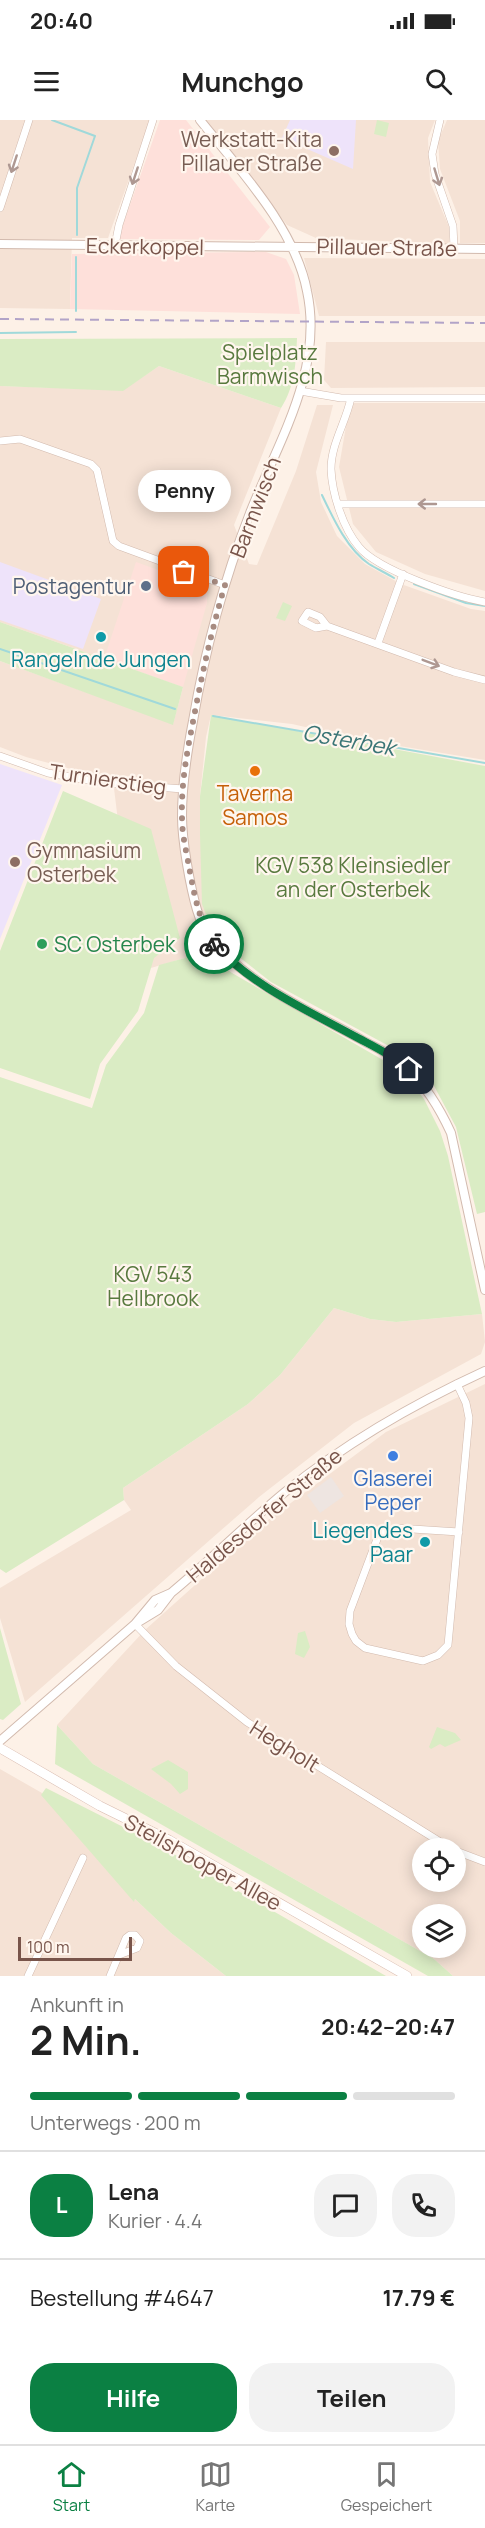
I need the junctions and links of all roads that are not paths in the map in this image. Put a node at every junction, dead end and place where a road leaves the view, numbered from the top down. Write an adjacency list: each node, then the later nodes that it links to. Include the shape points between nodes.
1 (29, 120): 5 (street, one-way to 5)
2 (153, 120): 7 (street, one-way to 7)
3 (200, 120): 8 (street, Barmwisch, via 266,205)
4 (440, 120): 9 (street, one-way to 9, via 432,154 453,226)
5 (0, 208)
6 (0, 244): 7 (street, Eckerkoppel)
7 (115, 245): 8 (street, Eckerkoppel)
8 (290, 245): 9 (street, Pillauer Straße); 11 (street, Barmwisch, via 303,272 311,314 310,350)
9 (454, 248): 10 (street, Pillauer Straße)
10 (485, 249)
11 (300, 391): 12 (street); 18 (street, Barmwisch)
12 (351, 398): 13 (street); 15 (street, via 331,468)
13 (485, 398)
14 (0, 441): 18 (street, via 20,439 91,464 97,470 113,541)
15 (339, 504): 16 (street, one-way to 15); 17 (street, via 359,547 379,563)
16 (485, 504)
17 (403, 574): 19 (street); 21 (street)
18 (225, 585): 24 (street, Barmwisch, via 198,693)
19 (485, 602)
20 (327, 626): 21 (street)
21 (378, 643): 22 (street, one-way to 22)
22 (485, 680)
23 (0, 756): 24 (street, Turnierstieg, via 48,773 105,783)
24 (183, 789): 25 (street, Barmwisch, via 183,828 197,910 214,945 276,992 400,1061 439,1109 451,1133)
25 (485, 1290)
26 (485, 1371): 27 (street, Haldesdorfer Straße)
27 (457, 1384): 28 (street, via 469,1418); 29 (street, Haldesdorfer Straße, via 334,1455 271,1504 171,1593 154,1613)
28 (459, 1532): 28 (street, via 447,1647 423,1661 359,1644 349,1624 350,1611 379,1534 397,1528)
29 (135, 1624): 30 (street, Haldesdorfer Straße); 32 (street, Hegholt, via 176,1665 247,1722)
30 (0, 1741)
31 (0, 1748): 39 (main road, Steilshooper Allee)
32 (434, 1838)
33 (466, 1855): 35 (street)
34 (83, 1858): 37 (street)
35 (485, 1862)
36 (119, 1955): 38 (street)
37 (28, 1976)
38 (110, 1976)
39 (407, 1976)

